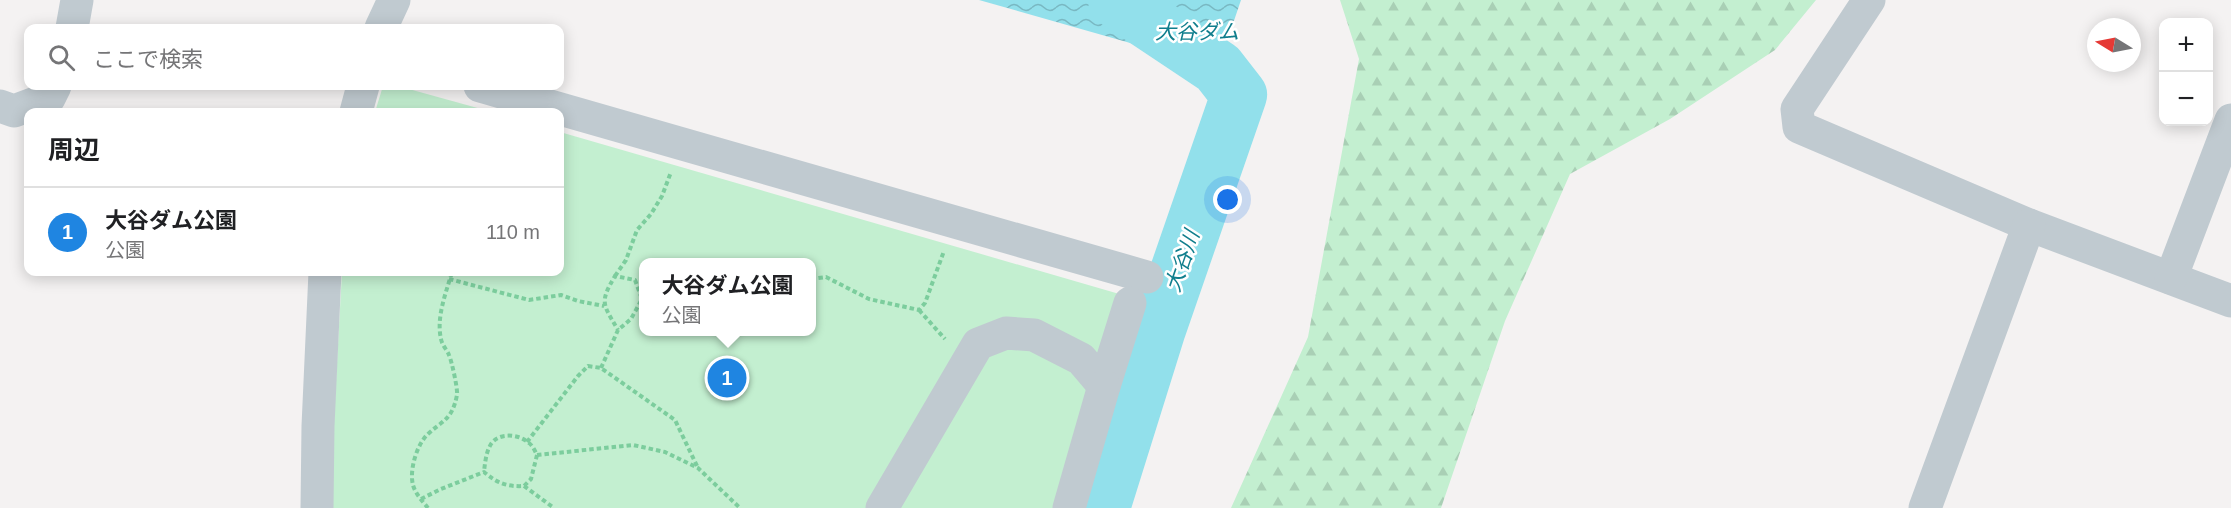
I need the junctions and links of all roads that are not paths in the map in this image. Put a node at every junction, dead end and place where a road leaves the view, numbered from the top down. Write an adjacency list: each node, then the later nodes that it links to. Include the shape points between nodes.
1 (77, 0): 4 (street)
2 (394, 0): 5 (street)
3 (1869, 0): 14 (street, via 1797,109 1799,127)
4 (73, 24)
5 (383, 24)
6 (53, 90): 9 (street, via 49,98 14,111)
7 (362, 90): 10 (street)
8 (494, 90): 11 (street)
9 (0, 106)
10 (357, 108)
11 (557, 108)
12 (564, 110): 18 (street, via 953,222 1138,290)
13 (2231, 120): 16 (street)
14 (2029, 225): 16 (street); 22 (street)
15 (325, 276): 19 (street)
16 (2171, 278): 17 (street)
17 (2231, 301)
18 (1104, 386): 20 (street, via 1081,359 1034,335 1006,333 978,344); 21 (street)
19 (317, 508)
20 (882, 508)
21 (1069, 508)
22 (1925, 508)

